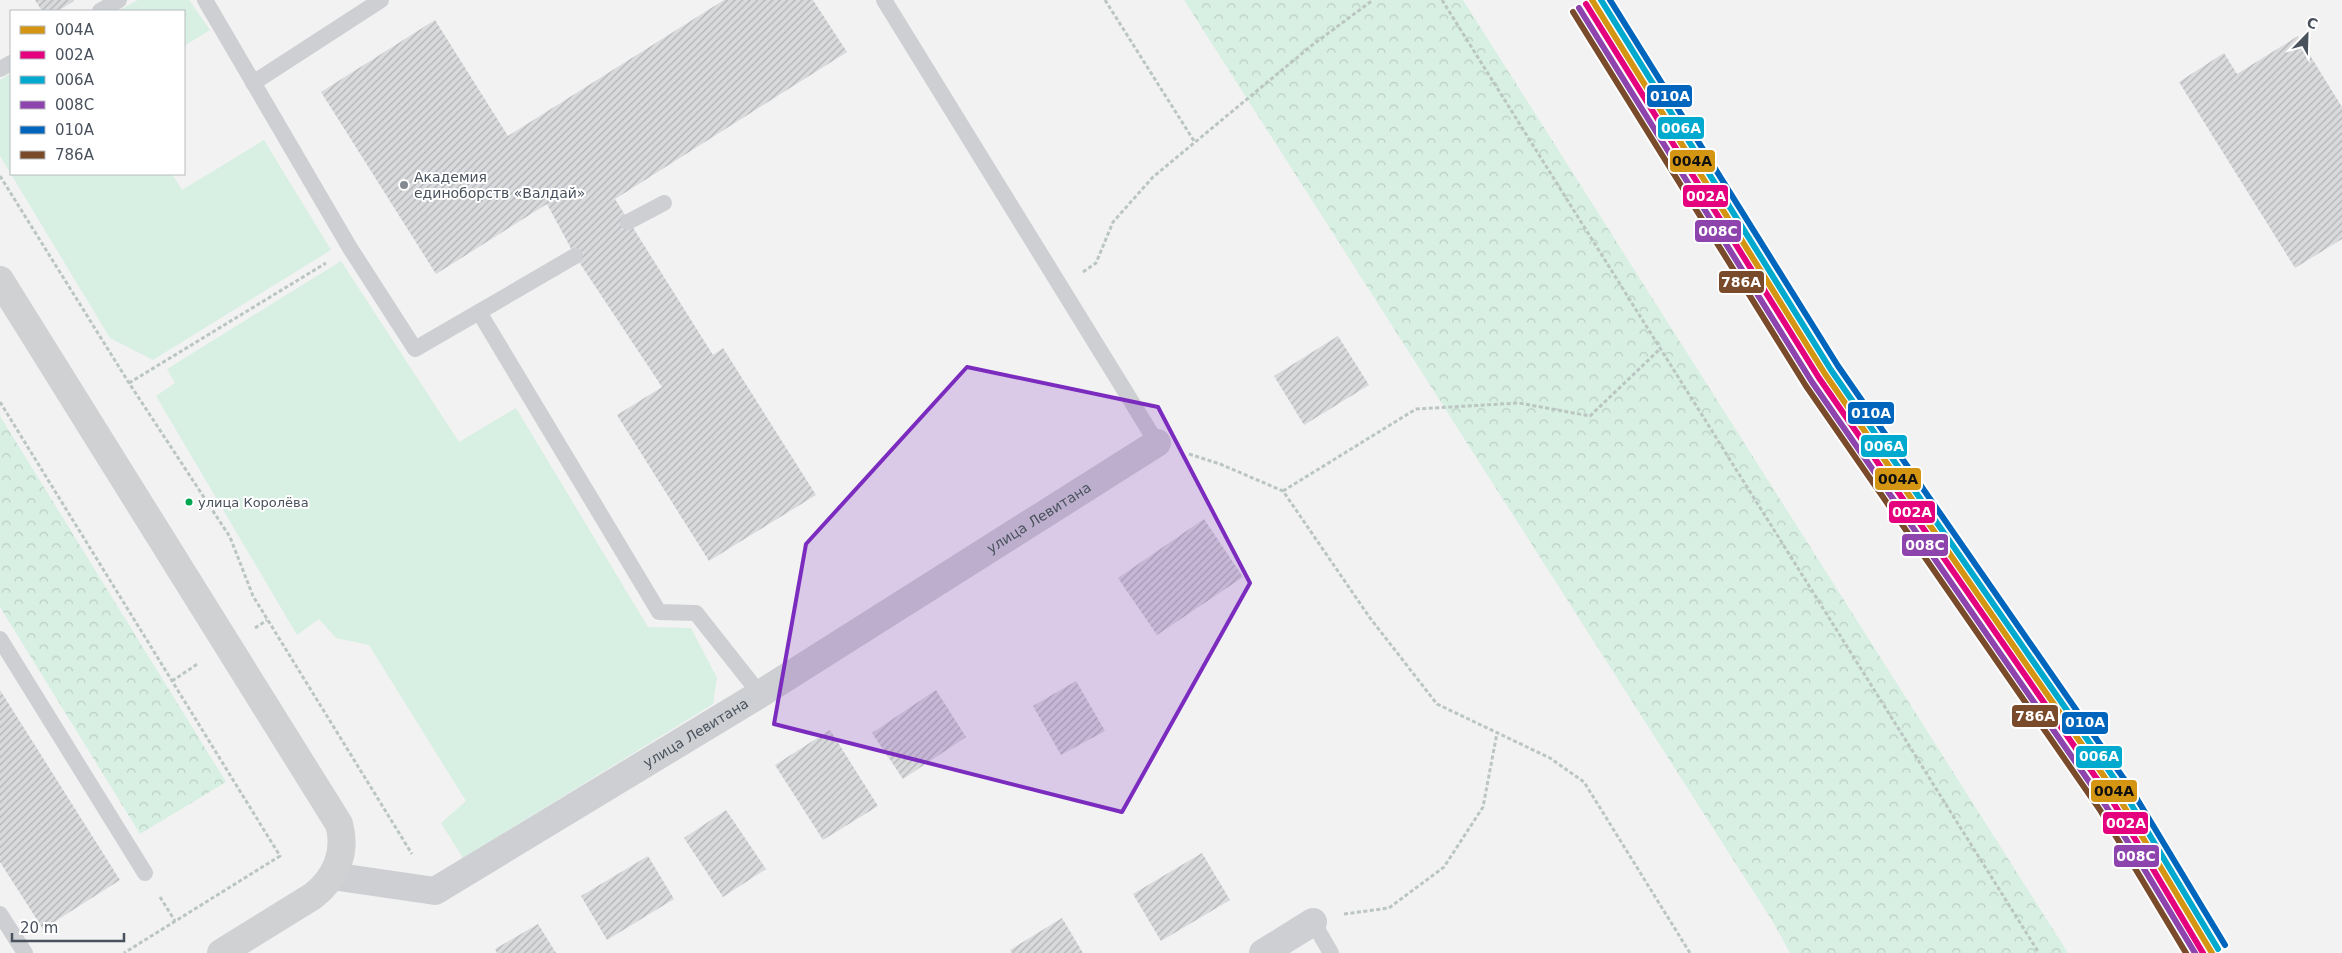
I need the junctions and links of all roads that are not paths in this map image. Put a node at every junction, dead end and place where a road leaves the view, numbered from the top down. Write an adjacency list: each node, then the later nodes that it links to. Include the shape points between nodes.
1 (119, 0): 5 (lane)
2 (205, 0): 6 (lane)
3 (381, 0): 6 (lane)
4 (884, 0): 12 (lane)
5 (102, 10)
6 (253, 83): 11 (lane, via 350,248 416,349)
7 (664, 203): 8 (lane)
8 (628, 222)
9 (575, 256): 11 (lane)
10 (0, 280): 16 (main road, via 337,817 342,851)
11 (479, 312): 14 (lane, via 659,612 696,613)
12 (1157, 443): 14 (street, улица Левитана)
13 (0, 639): 15 (lane)
14 (760, 694): 16 (street, улица Левитана, via 435,891)
15 (145, 873)
16 (332, 876): 20 (main road, via 313,896)
17 (0, 914): 19 (lane)
18 (1313, 922): 21 (street); 22 (lane)
19 (25, 953)
20 (221, 953)
21 (1263, 953)
22 (1331, 953)

